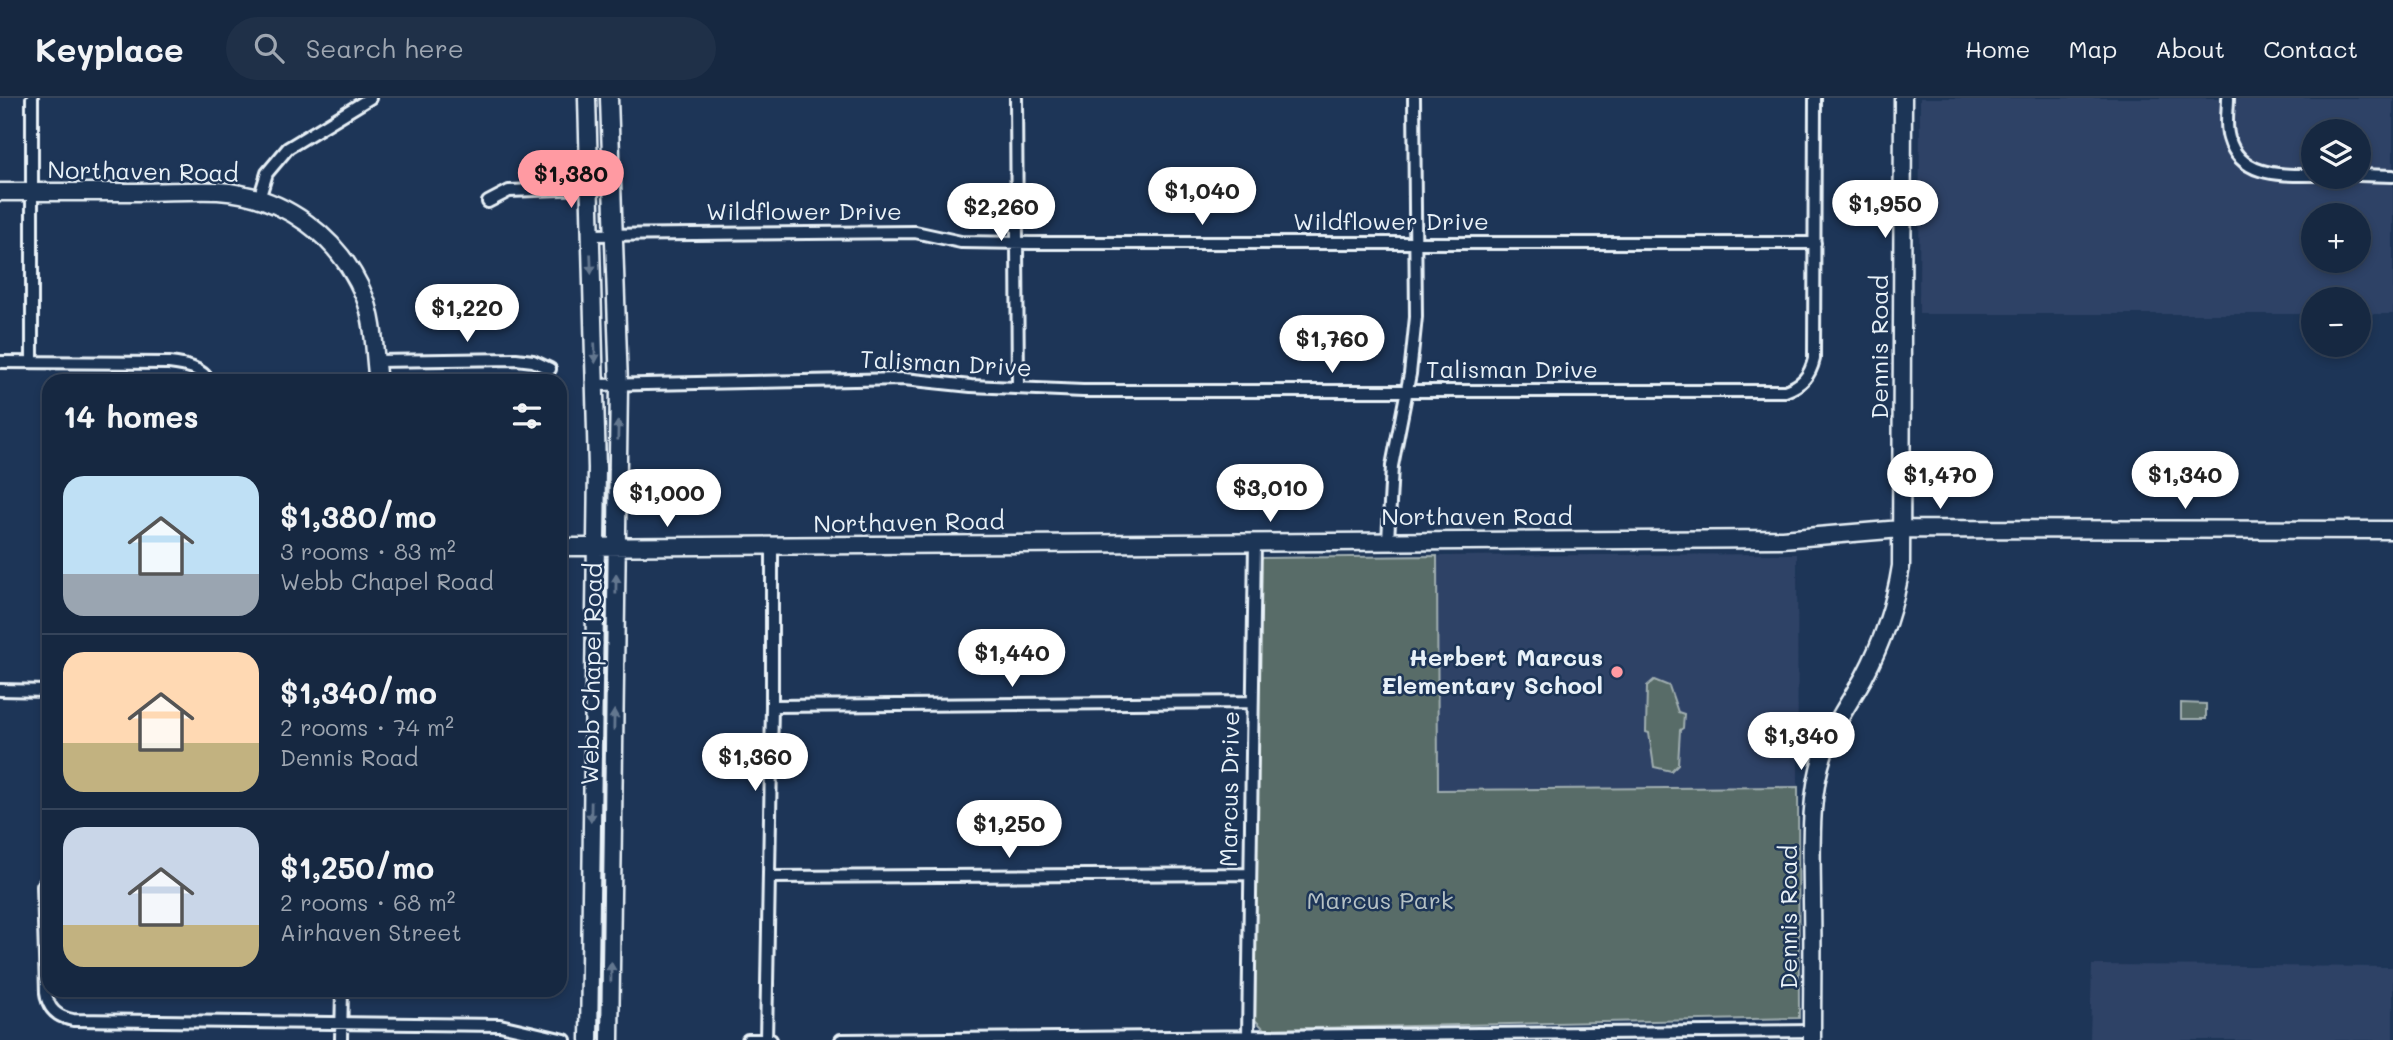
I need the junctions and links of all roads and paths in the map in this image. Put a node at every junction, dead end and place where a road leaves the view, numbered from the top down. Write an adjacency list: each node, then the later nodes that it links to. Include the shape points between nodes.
1 (32, 98): 16 (street)
2 (370, 98): 17 (street, via 288,148 267,173)
3 (587, 98): 13 (street, Webb Chapel Road)
4 (609, 98): 14 (street, Webb Chapel Road)
5 (1016, 98): 21 (street)
6 (1414, 98): 22 (street)
7 (1815, 98): 23 (street, Talisman Drive)
8 (1903, 98): 34 (street, Dennis Road)
9 (2228, 98): 10 (street, via 2229,139 2242,162 2275,175)
10 (2301, 175)
11 (2371, 175): 12 (street)
12 (2393, 176)
13 (588, 187): 14 (street); 18 (street, via 509,191); 20 (street, Webb Chapel Road)
14 (611, 187): 19 (street, Webb Chapel Road)
15 (0, 192): 16 (street, Northaven Road)
16 (32, 192): 17 (street, Northaven Road, via 220,191); 26 (street)
17 (259, 199): 24 (street, Northaven Road, via 290,210 316,229 341,257 365,299)
18 (488, 202)
19 (613, 234): 20 (street, Wildflower Drive); 21 (street, Wildflower Drive, via 915,232 961,243); 31 (street, Webb Chapel Road)
20 (590, 235): 30 (street, Webb Chapel Road, one-way to 30)
21 (1016, 243): 22 (street, Wildflower Drive); 32 (street)
22 (1416, 243): 23 (street, Wildflower Drive); 33 (street, via 1415,338)
23 (1815, 243): 33 (street, Talisman Drive, via 1814,359 1811,373 1795,388)
24 (375, 361): 27 (street, via 516,359); 29 (street, Northaven Road)
25 (0, 362): 26 (street)
26 (32, 362): 28 (street, via 182,365)
27 (550, 369)
28 (204, 374)
29 (377, 374)
30 (596, 385): 31 (street, Talisman Drive); 41 (street, Webb Chapel Road)
31 (619, 385): 32 (street, Talisman Drive, via 904,379); 39 (street, Webb Chapel Road, one-way to 31)
32 (1018, 388): 33 (street, Talisman Drive)
33 (1406, 391): 36 (street, via 1392,466)
34 (1901, 529): 35 (street, Northaven Road); 36 (street, Northaven Road, via 1782,539); 51 (street, Dennis Road, via 1901,566 1889,620 1823,753 1815,794)
35 (2393, 530)
36 (1388, 541): 37 (street, Northaven Road)
37 (1255, 542): 40 (street, Northaven Road); 44 (street, Marcus Drive)
38 (567, 547): 41 (street, Northaven Road)
39 (616, 547): 40 (street, Northaven Road); 41 (street, Northaven Road); 60 (street, Webb Chapel Road, one-way to 39)
40 (772, 547): 45 (street)
41 (594, 548): 59 (street, Webb Chapel Road, one-way to 59)
42 (0, 690): 43 (street)
43 (42, 691)
44 (1252, 702): 45 (street); 46 (street, Marcus Drive)
45 (772, 706): 47 (street)
46 (1250, 874): 47 (street); 52 (street, Marcus Drive)
47 (769, 877): 62 (street)
48 (46, 997): 50 (street, via 62,1018)
49 (342, 997): 50 (street)
50 (342, 1024): 57 (street); 58 (street, via 500,1025)
51 (1812, 1035): 56 (street)
52 (1248, 1037): 55 (street); 64 (street)
53 (1471, 1037): 54 (street); 55 (street)
54 (1528, 1037): 56 (street)
55 (1340, 1038)
56 (1670, 1038)
57 (341, 1040)
58 (565, 1040)
59 (589, 1040)
60 (610, 1040)
61 (748, 1040): 62 (street)
62 (769, 1040)
63 (841, 1040): 64 (street)
64 (884, 1040)

